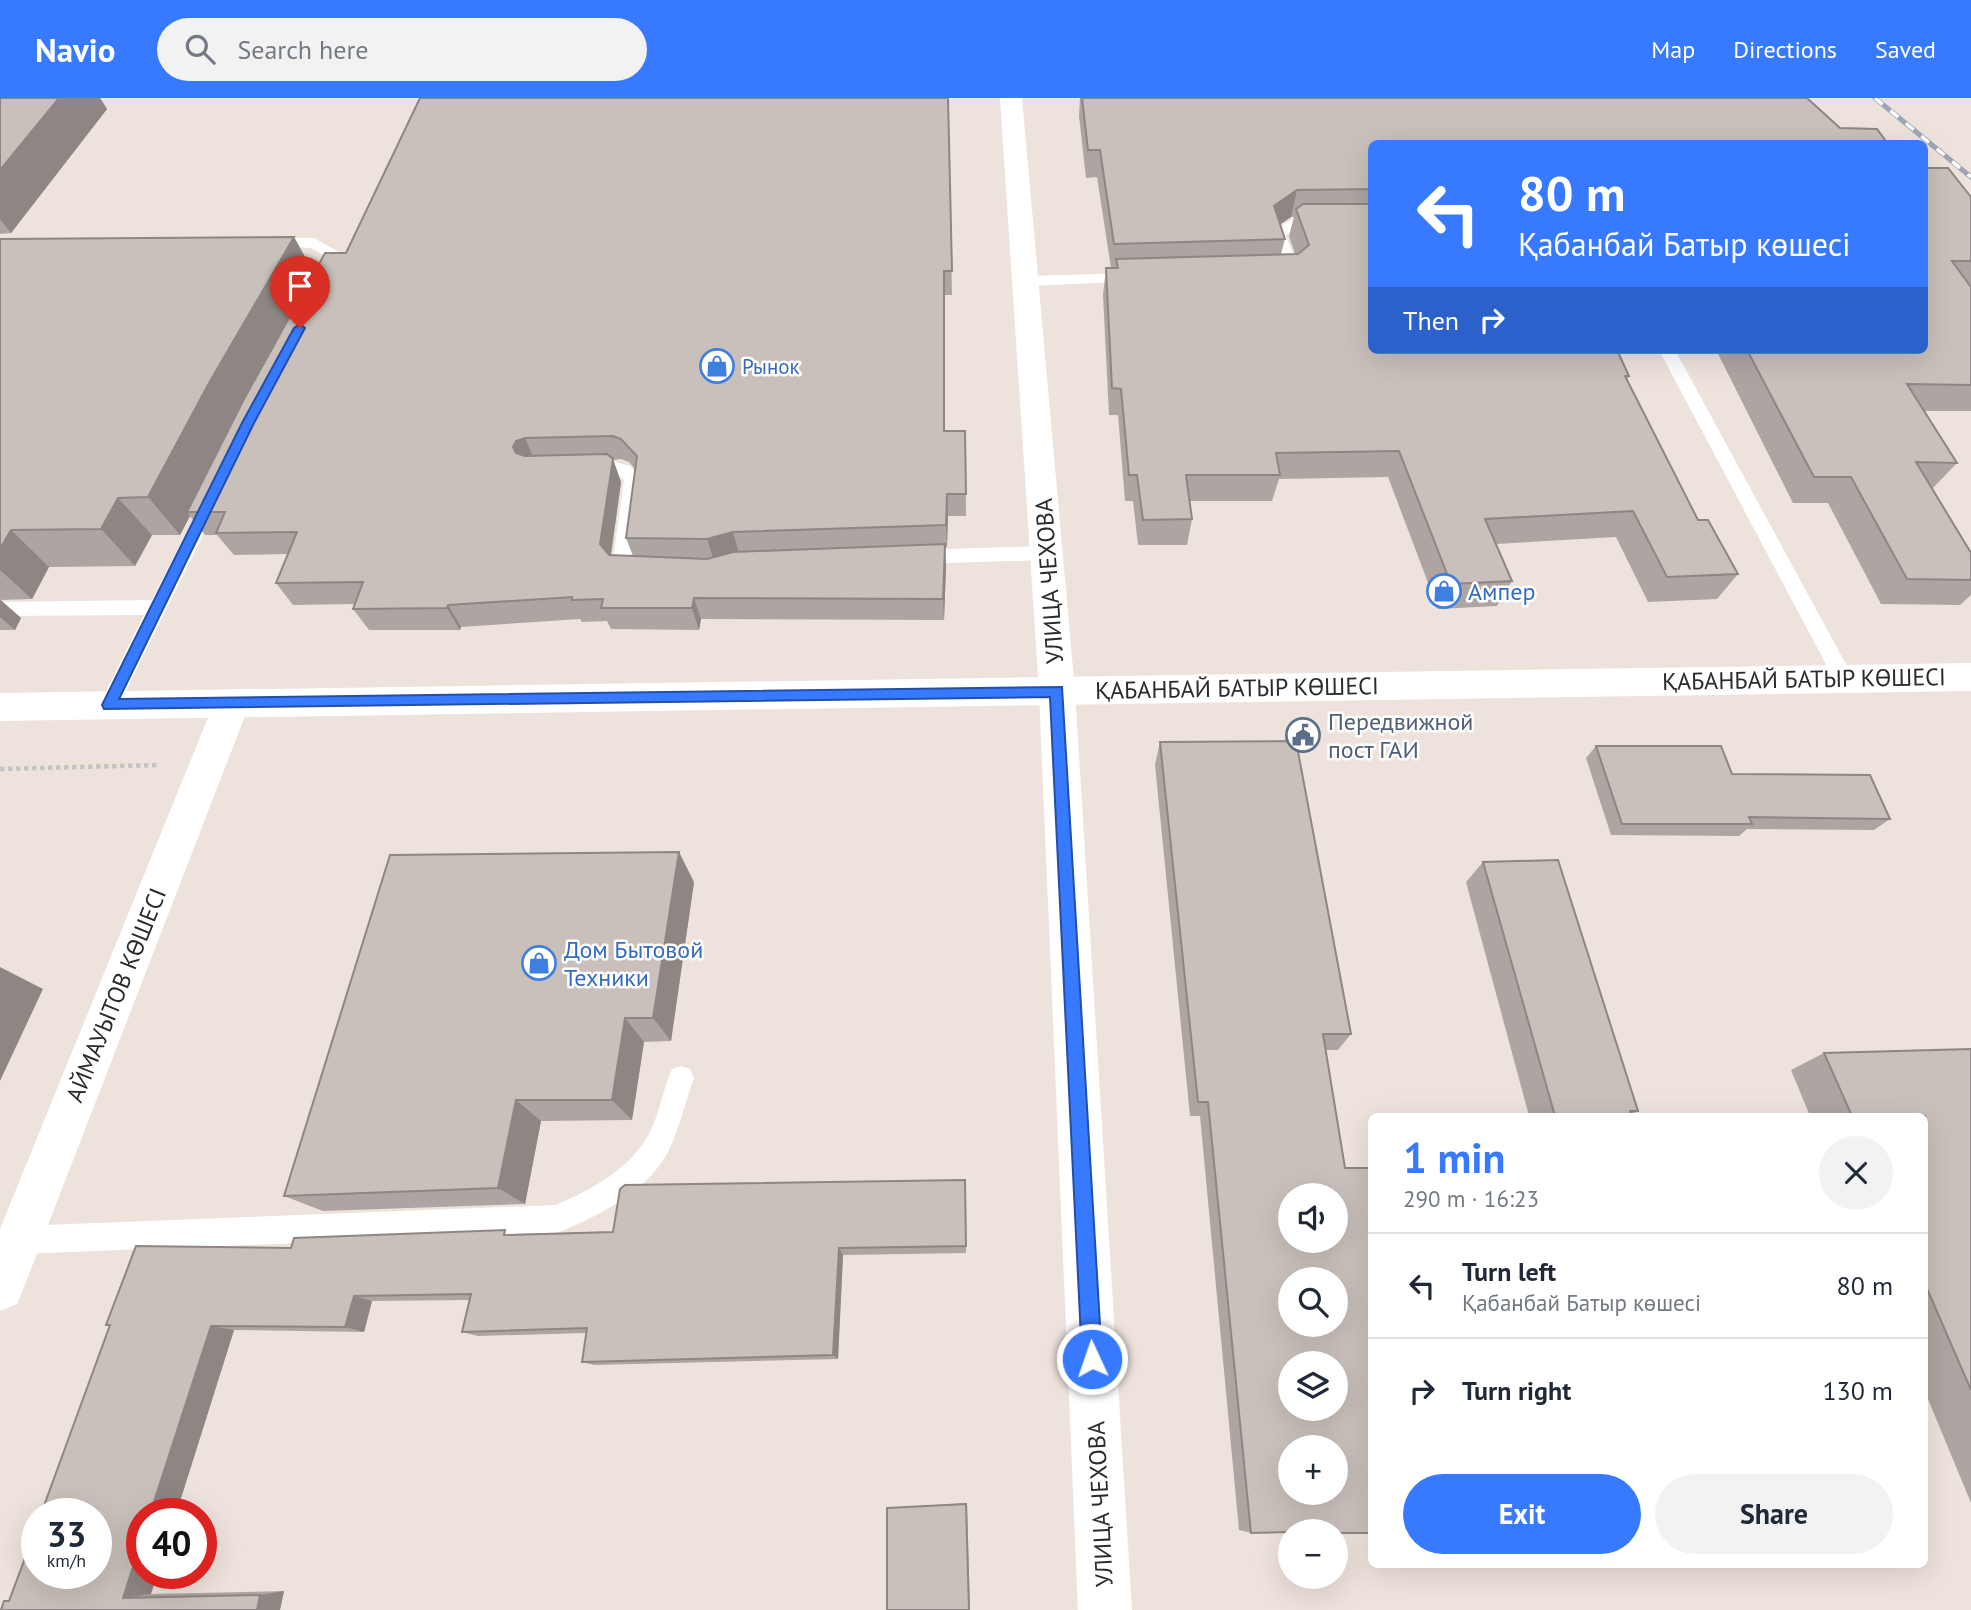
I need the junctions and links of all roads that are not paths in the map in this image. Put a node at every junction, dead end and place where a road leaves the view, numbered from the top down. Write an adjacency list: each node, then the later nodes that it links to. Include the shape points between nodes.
1 (1011, 98): 6 (street, УЛИЦА ЧЕХОВА)
2 (1368, 225): 4 (lane, via 1292,224 1278,234 1292,273)
3 (247, 242): 7 (lane, via 314,243 338,256)
4 (1264, 274)
5 (1152, 278): 6 (lane)
6 (1027, 281): 11 (street, УЛИЦА ЧЕХОВА)
7 (319, 292)
8 (1669, 354): 17 (lane)
9 (572, 469): 13 (lane, via 621,468 630,474 622,567)
10 (220, 483): 14 (lane)
11 (1046, 552): 12 (lane); 18 (street, УЛИЦА ЧЕХОВА)
12 (900, 558)
13 (661, 571)
14 (159, 607): 15 (lane); 20 (lane)
15 (0, 609)
16 (1971, 677): 17 (street, ҚАБАНБАЙ БАТЫР КӨШЕСІ)
17 (1844, 679): 18 (street, ҚАБАНБАЙ БАТЫР КӨШЕСІ)
18 (1057, 691): 19 (street, ҚАБАНБАЙ БАТЫР КӨШЕСІ); 25 (street, УЛИЦА ЧЕХОВА)
19 (233, 703): 20 (street, ҚАБАНБАЙ БАТЫР КӨШЕСІ); 23 (street, АЙМАУЫТОВ КӨШЕСІ)
20 (109, 705): 21 (street, ҚАБАНБАЙ БАТЫР КӨШЕСІ)
21 (0, 707)
22 (681, 1078): 23 (lane, via 654,1149 618,1186 557,1219)
23 (19, 1240): 24 (street, АЙМАУЫТОВ КӨШЕСІ)
24 (0, 1287)
25 (1105, 1610)

